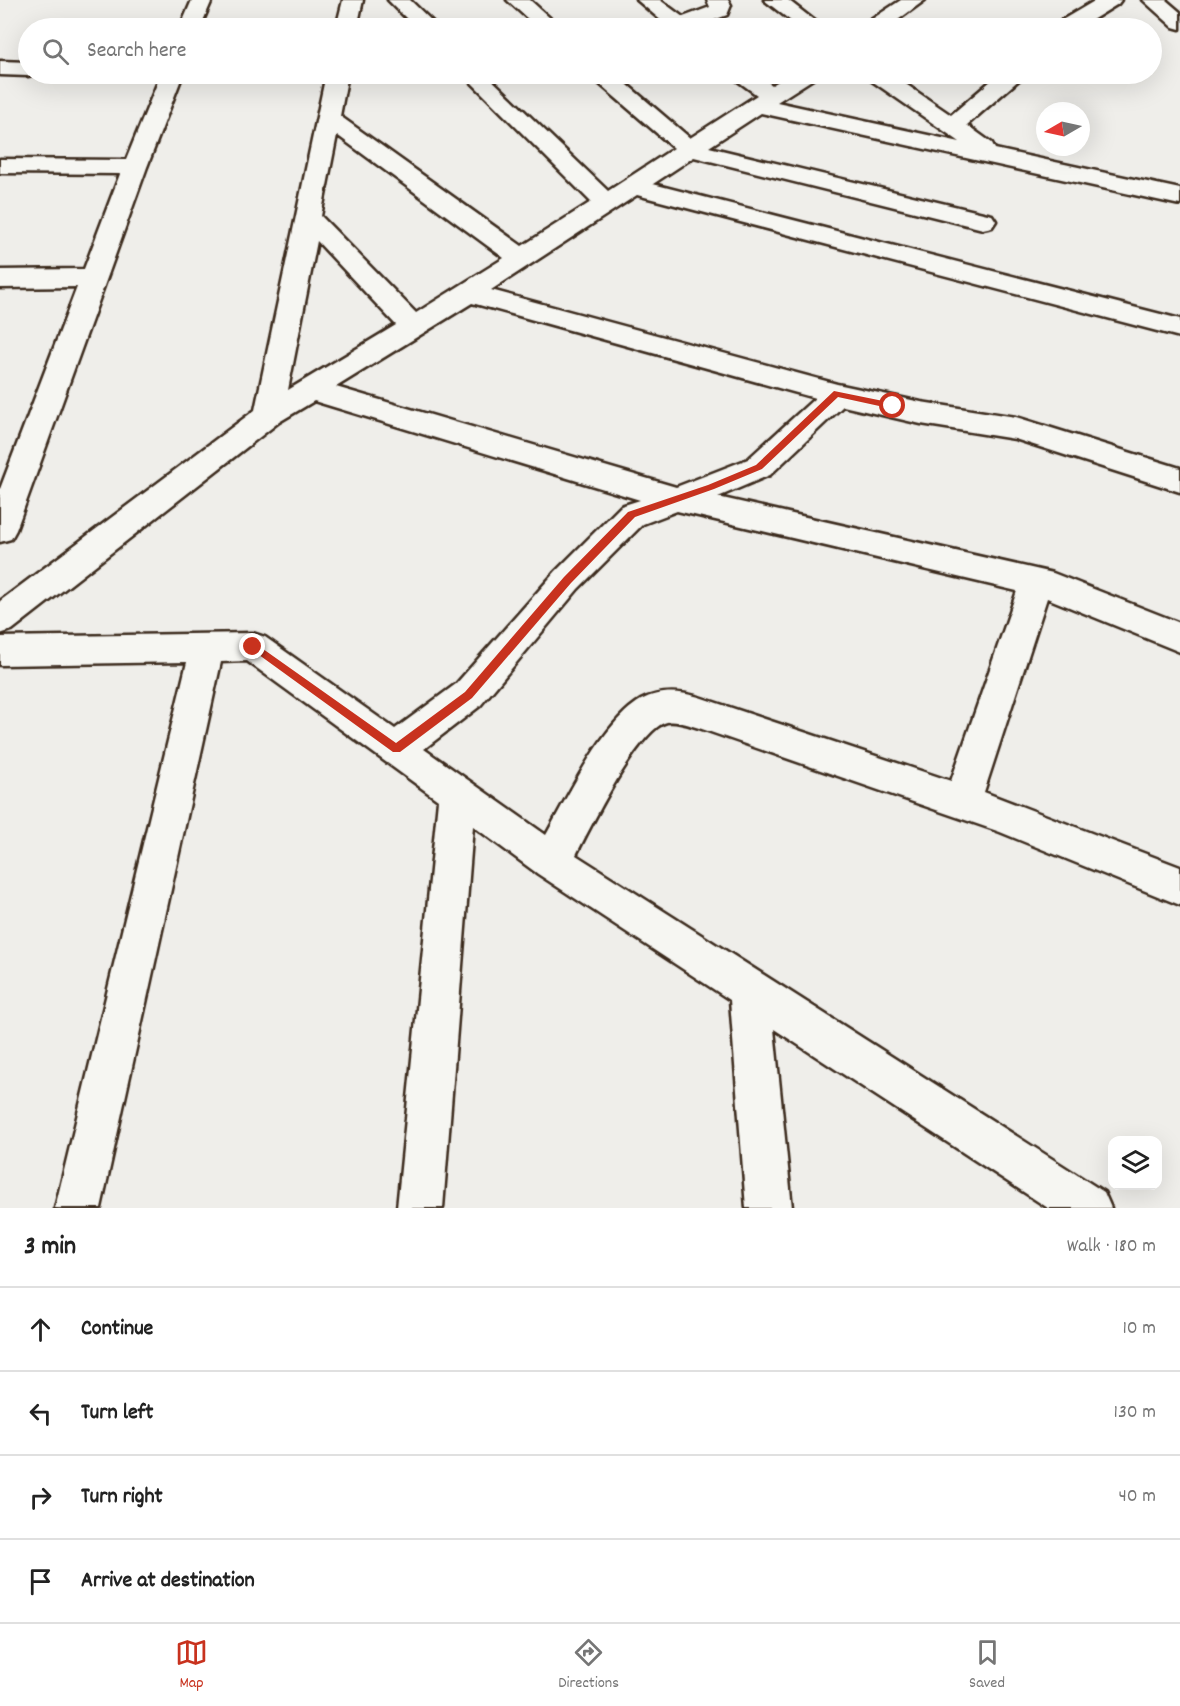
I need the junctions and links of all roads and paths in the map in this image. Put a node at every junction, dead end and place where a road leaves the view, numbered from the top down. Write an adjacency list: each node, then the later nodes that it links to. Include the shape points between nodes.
1 (202, 0): 11 (street)
2 (353, 0): 12 (street)
3 (398, 0): 13 (street)
4 (517, 0): 14 (street)
5 (647, 0): 15 (street)
6 (717, 0): 16 (street, via 720,11)
7 (774, 0): 17 (street)
8 (915, 0): 18 (street)
9 (1111, 0): 19 (street)
10 (1153, 0): 20 (street)
11 (194, 18)
12 (349, 18)
13 (417, 18)
14 (538, 18)
15 (670, 18)
16 (703, 18)
17 (799, 18)
18 (889, 18)
19 (1081, 18)
20 (1180, 23)
21 (0, 68): 22 (street)
22 (18, 69)
23 (168, 84): 37 (street)
24 (335, 84): 32 (street)
25 (484, 84): 40 (street)
26 (614, 84): 34 (street)
27 (750, 84): 31 (street)
28 (789, 84): 31 (street)
29 (891, 84): 33 (street)
30 (1000, 84): 33 (street)
31 (764, 100): 34 (street); 35 (street)
32 (327, 117): 41 (street); 43 (street)
33 (952, 126): 35 (street)
34 (689, 149): 38 (street); 42 (street)
35 (995, 156): 39 (street)
36 (0, 166): 37 (street)
37 (135, 167): 44 (street)
38 (633, 186): 40 (street); 48 (street)
39 (1180, 197)
40 (606, 203): 43 (street)
41 (307, 216): 47 (street); 51 (street)
42 (983, 221)
43 (522, 258): 46 (street)
44 (95, 278): 45 (street); 53 (street)
45 (0, 279)
46 (468, 293): 47 (street); 50 (street)
47 (414, 327): 49 (street)
48 (1180, 328)
49 (310, 390): 51 (street); 54 (street)
50 (837, 394): 52 (street, via 1016,428); 54 (street, via 759,467)
51 (269, 415): 57 (street)
52 (1180, 480)
53 (7, 488): 55 (street)
54 (676, 499): 56 (street); 61 (street, via 632,515 567,580 468,695)
55 (0, 530)
56 (1036, 582): 58 (street); 63 (street)
57 (0, 620)
58 (1180, 638)
59 (207, 648): 60 (street); 61 (street, via 253,647); 68 (street)
60 (0, 651)
61 (396, 749): 62 (street)
62 (457, 792): 64 (street); 69 (street)
63 (962, 802): 64 (street, via 675,706 654,710 620,743); 65 (street)
64 (552, 861): 66 (street)
65 (1180, 886)
66 (750, 990): 67 (street); 70 (street)
67 (1069, 1202)
68 (78, 1208)
69 (420, 1208)
70 (769, 1208)

